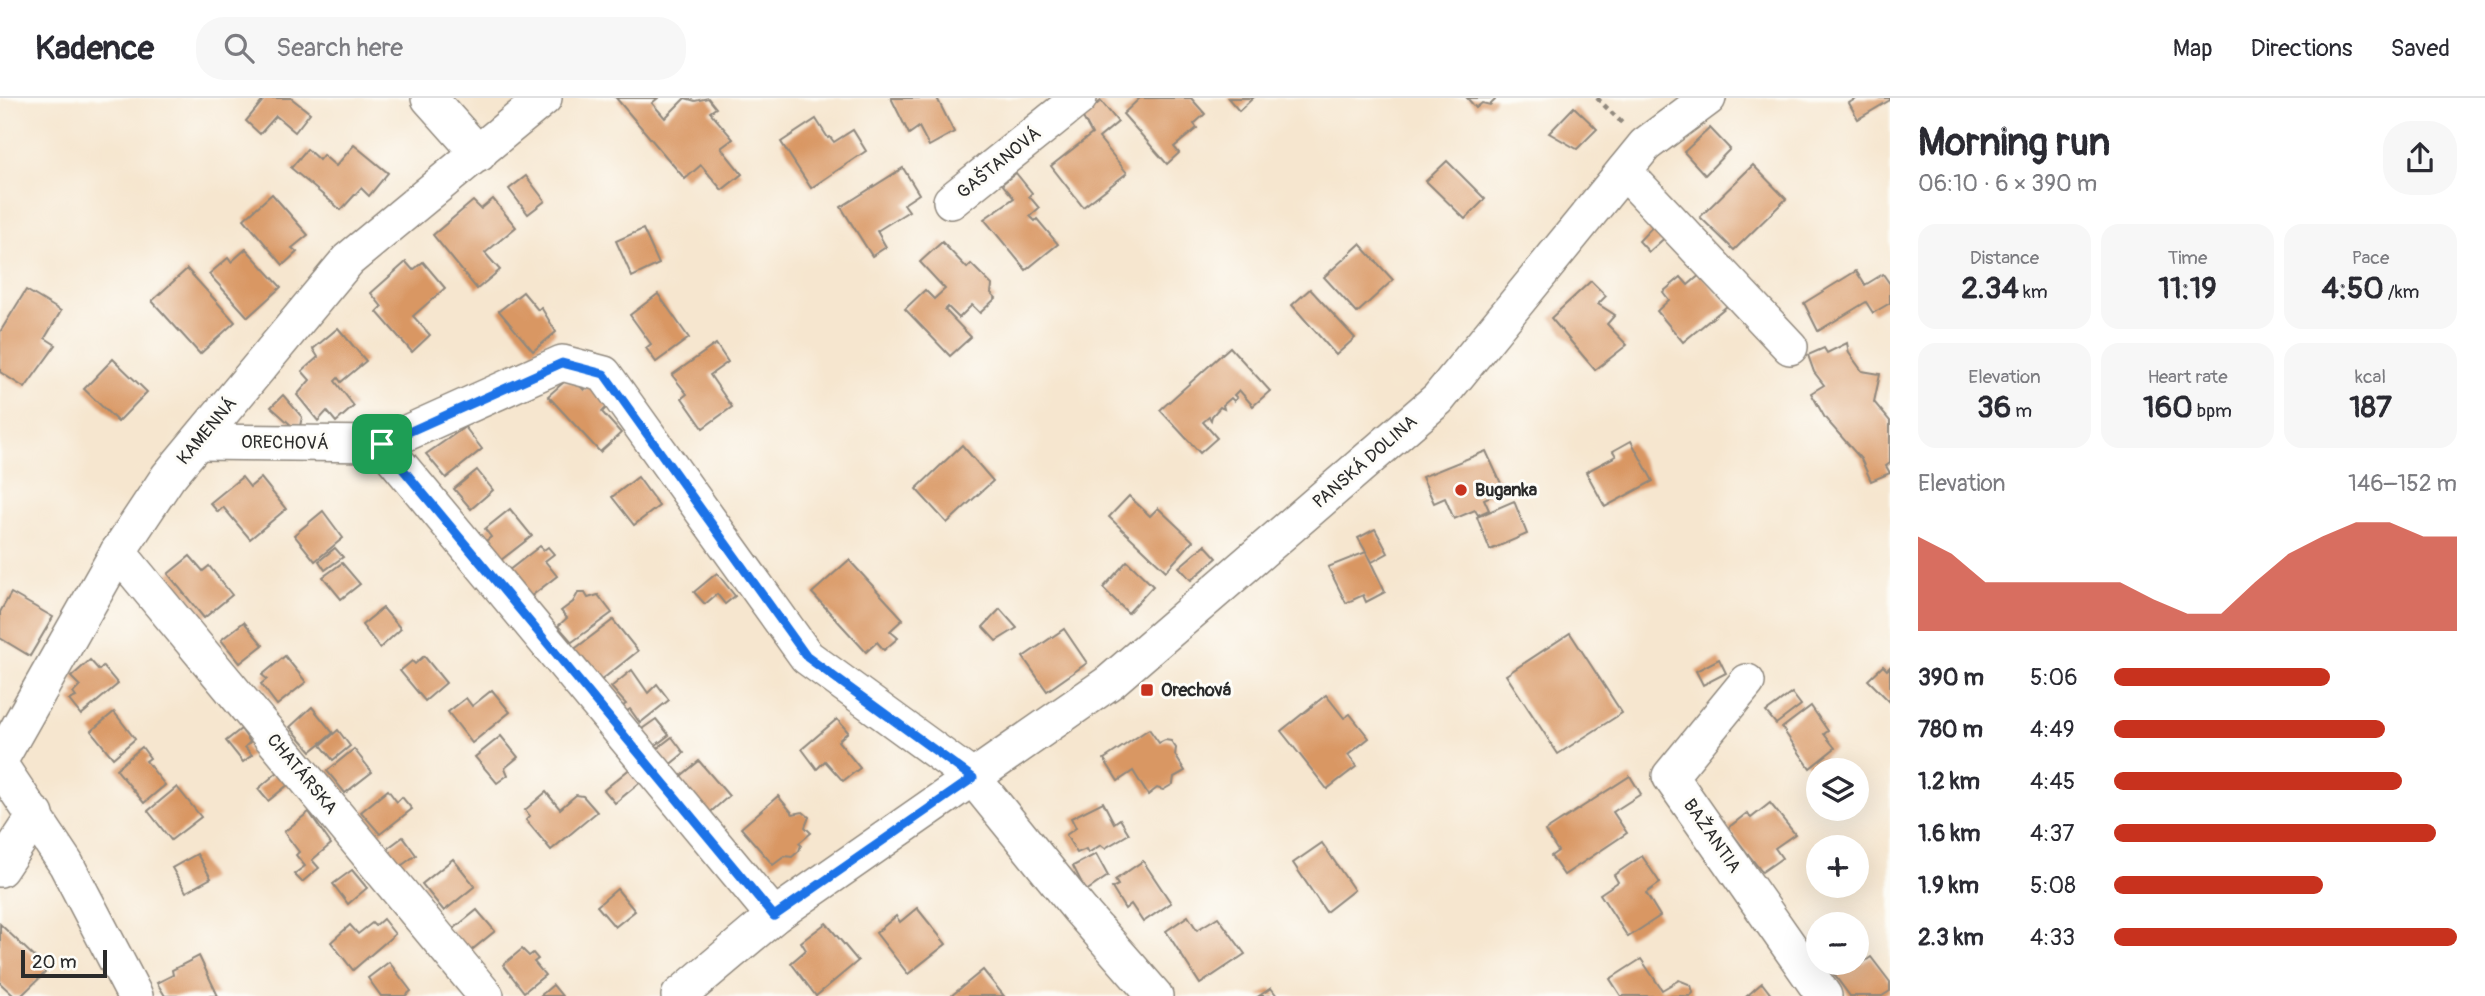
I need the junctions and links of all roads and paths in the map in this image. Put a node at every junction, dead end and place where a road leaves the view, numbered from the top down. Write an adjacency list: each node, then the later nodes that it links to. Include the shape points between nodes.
1 (429, 98): 5 (street)
2 (544, 98): 5 (street, KAMENNÁ)
3 (1079, 98): 7 (street, GAŠTANOVÁ)
4 (1709, 98): 6 (street, PANSKÁ DOLINA, via 1645,145)
5 (479, 154): 9 (street, KAMENNÁ, via 348,260)
6 (1624, 170): 8 (street); 14 (street, PANSKÁ DOLINA, via 1438,399 1110,682)
7 (951, 201)
8 (1790, 347)
9 (200, 442): 10 (street, ORECHOVÁ); 11 (street, KAMENNÁ, via 168,477)
10 (382, 444): 14 (street, ORECHOVÁ, via 562,363 604,374 807,657); 17 (street)
11 (118, 552): 13 (street, KAMENNÁ); 20 (street, CHATÁRSKA)
12 (1747, 682): 22 (street, BAŽANTIA, via 1670,776)
13 (0, 763): 15 (street)
14 (973, 778): 17 (street, PANSKÁ DOLINA); 21 (street, ORECHOVÁ)
15 (36, 815): 16 (street); 19 (street, via 96,916)
16 (0, 869)
17 (774, 916): 18 (street, PANSKÁ DOLINA)
18 (689, 993)
19 (135, 996)
20 (486, 996)
21 (1155, 996)
22 (1824, 996)

